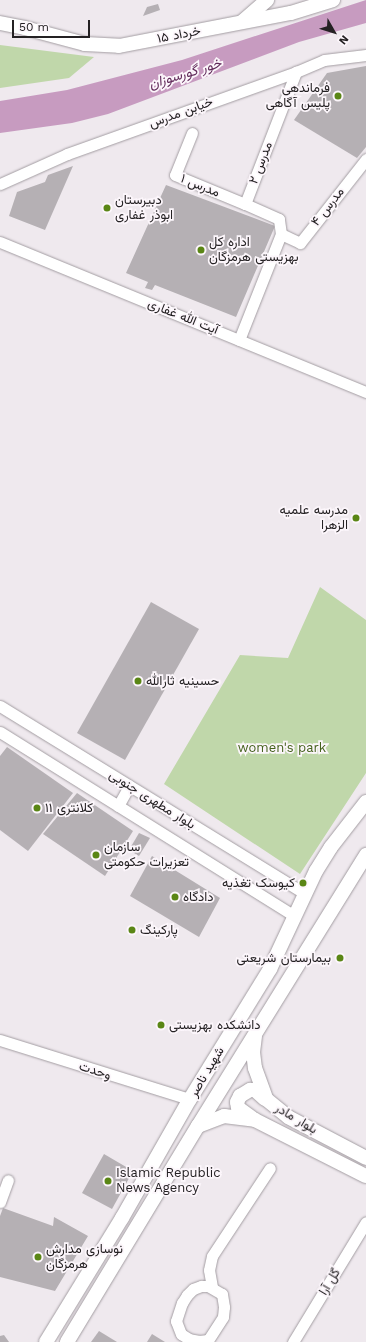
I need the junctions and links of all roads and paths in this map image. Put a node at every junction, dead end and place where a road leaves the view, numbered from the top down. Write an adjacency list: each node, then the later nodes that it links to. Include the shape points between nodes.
1 (267, 0): 5 (main road)
2 (333, 0): 5 (main road, ۱۵ خرداد, via 291,13)
3 (0, 12): 6 (main road)
4 (0, 23): 6 (main road, ۱۵ خرداد)
5 (240, 23): 6 (main road, ۱۵ خرداد, via 119,46 85,44)
6 (26, 28)
7 (366, 55): 8 (street, خیابن مدرس, via 324,60)
8 (296, 72): 11 (street, خیابن مدرس, via 67,154); 12 (street, مدرس ۲)
9 (192, 133): 12 (street, مدرس ۱, via 175,175)
10 (366, 159): 13 (street, مدرس ۴, via 300,244)
11 (0, 184)
12 (246, 204): 13 (street, via 279,219)
13 (281, 234): 15 (street)
14 (0, 242): 15 (street, آیت الله غفاری)
15 (239, 340): 16 (street, آیت الله غفاری)
16 (366, 392)
17 (0, 706): 19 (street, بلوار مطهری جنوبی)
18 (0, 732): 21 (street, بلوار مطهری جنوبی)
19 (130, 786): 21 (street); 23 (street, بلوار مطهری جنوبی)
20 (366, 802): 23 (main road, شهید ناصر, via 331,847)
21 (118, 806): 24 (street, بلوار مطهری جنوبی)
22 (366, 855): 25 (main road, شهید ناصر)
23 (305, 894): 24 (main road, شهید ناصر)
24 (294, 916): 27 (main road, شهید ناصر, via 270,969)
25 (256, 1034): 28 (main road, بلوار مادر, via 254,1068); 30 (main road, شهید ناصر)
26 (0, 1040): 27 (street, وحدت)
27 (190, 1099): 36 (main road, شهید ناصر)
28 (266, 1099): 29 (main road, via 255,1090 240,1096 238,1108); 31 (main road, بلوار مادر, via 288,1117)
29 (255, 1120): 30 (main road, via 224,1116); 33 (main road)
30 (198, 1126): 38 (main road, شهید ناصر)
31 (366, 1158)
32 (270, 1168): 39 (street, via 212,1256 208,1270)
33 (366, 1176)
34 (8, 1180): 35 (street)
35 (0, 1202)
36 (122, 1218): 38 (main road); 41 (main road, شهید ناصر)
37 (366, 1222): 43 (street, گل آرا)
38 (138, 1226): 42 (main road, شهید ناصر)
39 (212, 1287): 40 (street, via 222,1294 224,1308 223,1317); 40 (street, via 201,1286 193,1289 182,1303 176,1320 181,1334 189,1339)
40 (208, 1341)
41 (46, 1342)
42 (66, 1342)
43 (293, 1342)

